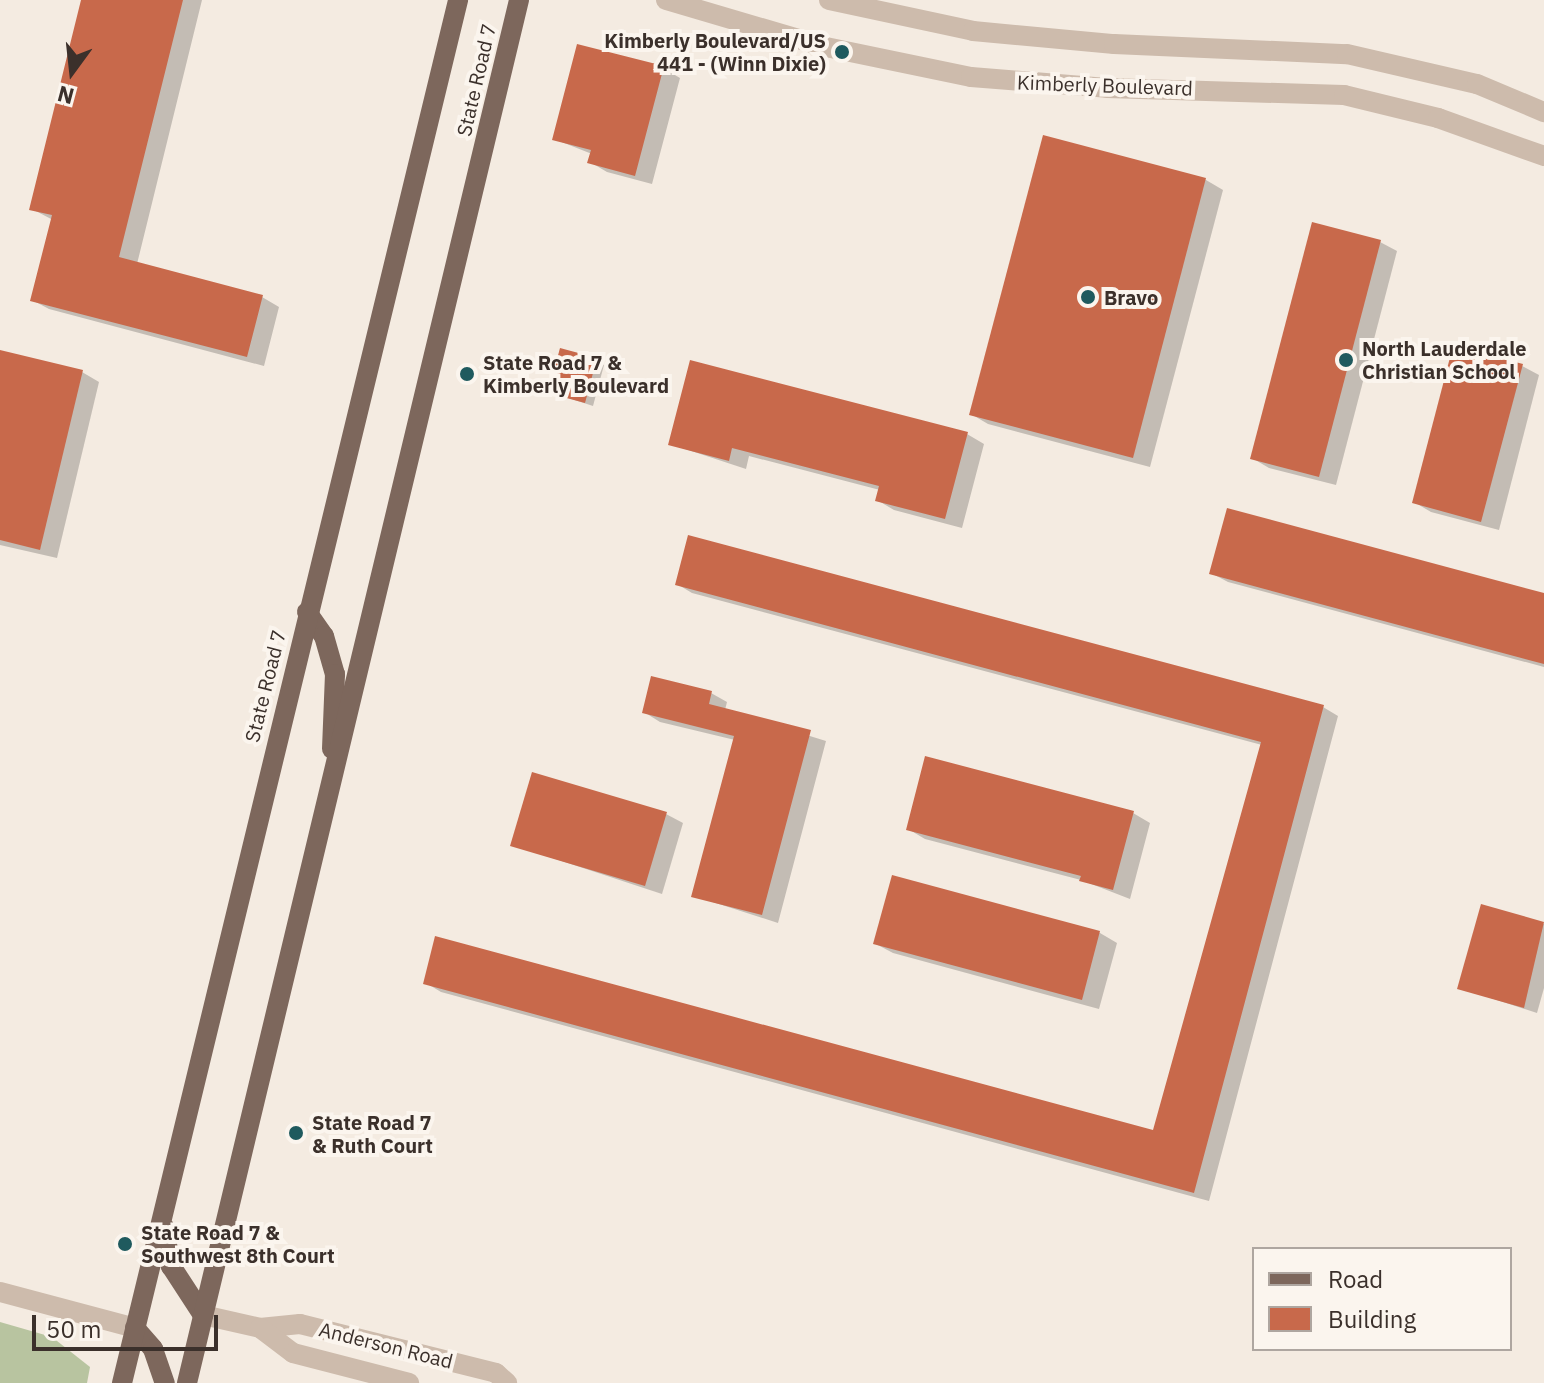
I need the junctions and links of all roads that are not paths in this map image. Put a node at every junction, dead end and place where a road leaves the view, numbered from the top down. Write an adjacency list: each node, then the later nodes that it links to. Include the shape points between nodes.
1 (458, 0): 7 (main road, State Road 7)
2 (519, 0): 8 (main road, State Road 7)
3 (666, 0): 6 (street, Kimberly Boulevard, via 826,47 971,77 1092,87 1344,95 1438,118)
4 (829, 0): 5 (street, Kimberly Boulevard, via 973,31 1114,44 1320,50 1477,84)
5 (1544, 112)
6 (1544, 156)
7 (307, 612): 8 (main road, via 324,636 335,674); 9 (main road, State Road 7)
8 (330, 793): 11 (main road, State Road 7)
9 (163, 1219): 11 (main road, via 171,1266); 12 (main road, State Road 7)
10 (0, 1292): 12 (street)
11 (203, 1315): 13 (street, Anderson Road); 16 (main road, State Road 7)
12 (135, 1328): 14 (main road, State Road 7); 15 (main road, via 153,1349)
13 (260, 1328): 17 (street, Anderson Road, via 293,1353); 18 (street, Anderson Road, via 300,1324 496,1373)
14 (122, 1383)
15 (165, 1383)
16 (187, 1383)
17 (409, 1383)
18 (507, 1383)

